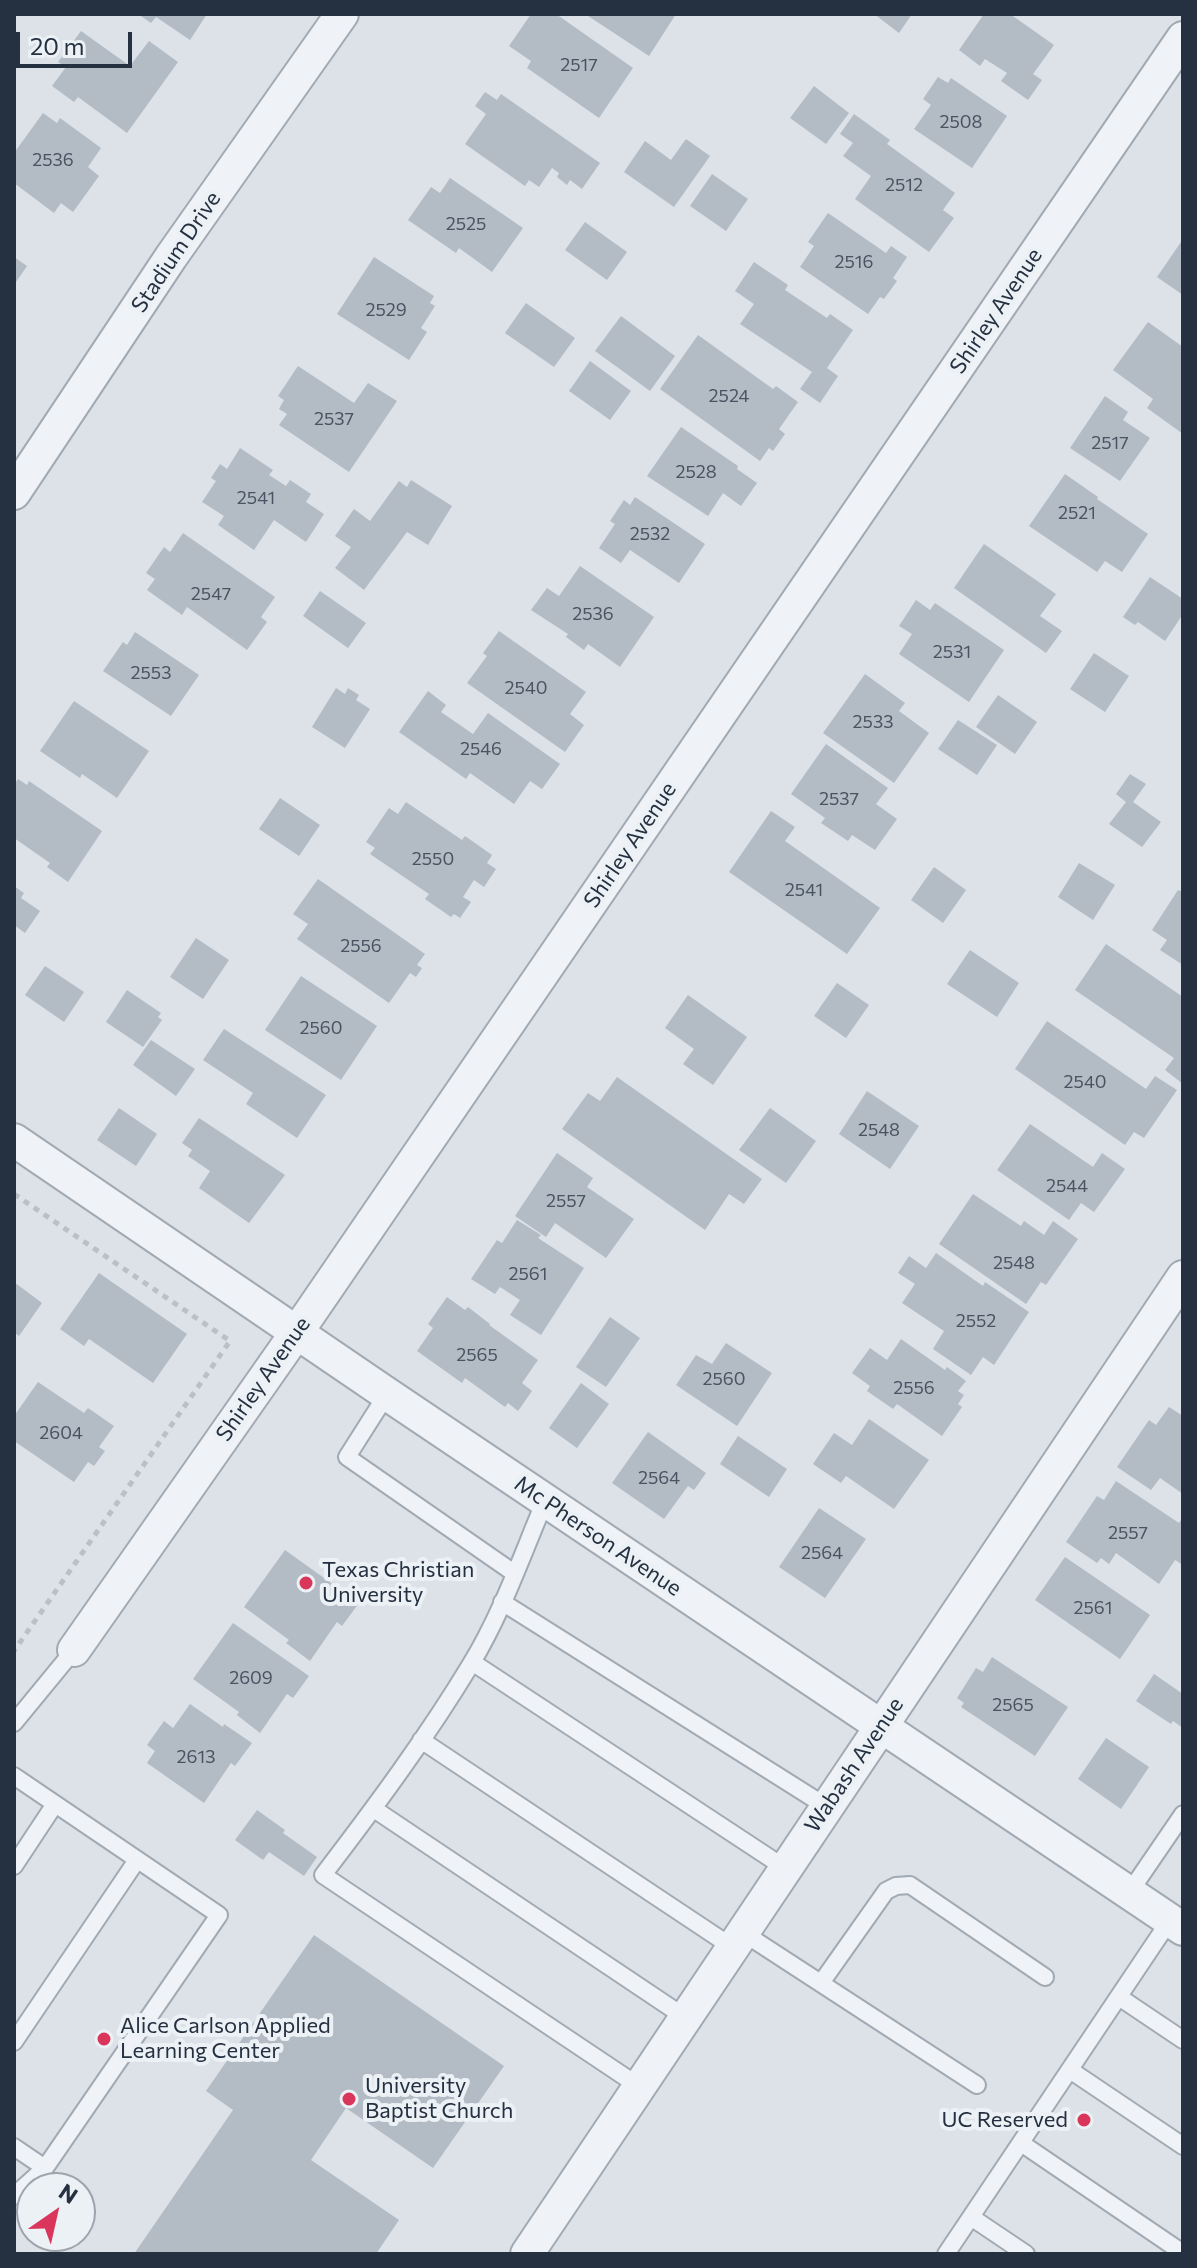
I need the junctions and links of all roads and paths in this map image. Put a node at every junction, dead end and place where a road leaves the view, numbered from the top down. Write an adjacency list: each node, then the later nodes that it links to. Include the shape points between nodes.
1 (342, 14): 3 (street, Stadium Drive)
2 (1183, 38): 7 (street, Shirley Avenue)
3 (14, 493)
4 (14, 1140): 7 (street, Mc Pherson Avenue)
5 (14, 1194): 13 (path, via 230,1341)
6 (1183, 1277): 16 (street, Wabash Avenue)
7 (297, 1332): 8 (street, Mc Pherson Avenue); 12 (street, Shirley Avenue)
8 (387, 1394): 9 (street, Mc Pherson Avenue); 10 (lane, via 347,1457)
9 (545, 1501): 10 (lane); 16 (street, Mc Pherson Avenue)
10 (514, 1573): 11 (lane)
11 (502, 1602): 14 (lane); 20 (lane)
12 (74, 1650): 15 (lane)
13 (14, 1651)
14 (472, 1662): 17 (lane); 25 (lane)
15 (14, 1723)
16 (881, 1726): 20 (street, Wabash Avenue); 26 (street, Mc Pherson Avenue)
17 (421, 1740): 21 (lane); 28 (lane)
18 (14, 1776): 19 (lane)
19 (55, 1804): 23 (lane); 24 (lane)
20 (827, 1807): 25 (street, Wabash Avenue)
21 (374, 1809): 32 (lane); 37 (lane, via 323,1875)
22 (1183, 1814): 26 (lane)
23 (137, 1860): 34 (lane); 41 (lane, via 219,1915)
24 (14, 1866)
25 (785, 1868): 28 (street, Wabash Avenue)
26 (1129, 1893): 27 (street, Mc Pherson Avenue)
27 (1177, 1925): 31 (lane)
28 (737, 1940): 30 (lane); 32 (street, Wabash Avenue)
29 (1045, 1977): 30 (lane, via 910,1885 886,1891)
30 (821, 1983): 36 (lane)
31 (1119, 1997): 33 (lane); 35 (lane)
32 (686, 2018): 37 (street, Wabash Avenue)
33 (1183, 2040)
34 (14, 2042)
35 (1070, 2070): 38 (lane); 39 (lane)
36 (977, 2085)
37 (640, 2087): 45 (street, Wabash Avenue)
38 (1021, 2143): 43 (lane); 44 (lane)
39 (1183, 2146)
40 (14, 2147): 41 (lane)
41 (45, 2168): 42 (lane)
42 (14, 2196)
43 (971, 2217): 46 (lane); 47 (lane)
44 (1183, 2253)
45 (527, 2254)
46 (946, 2254)
47 (1026, 2254)

